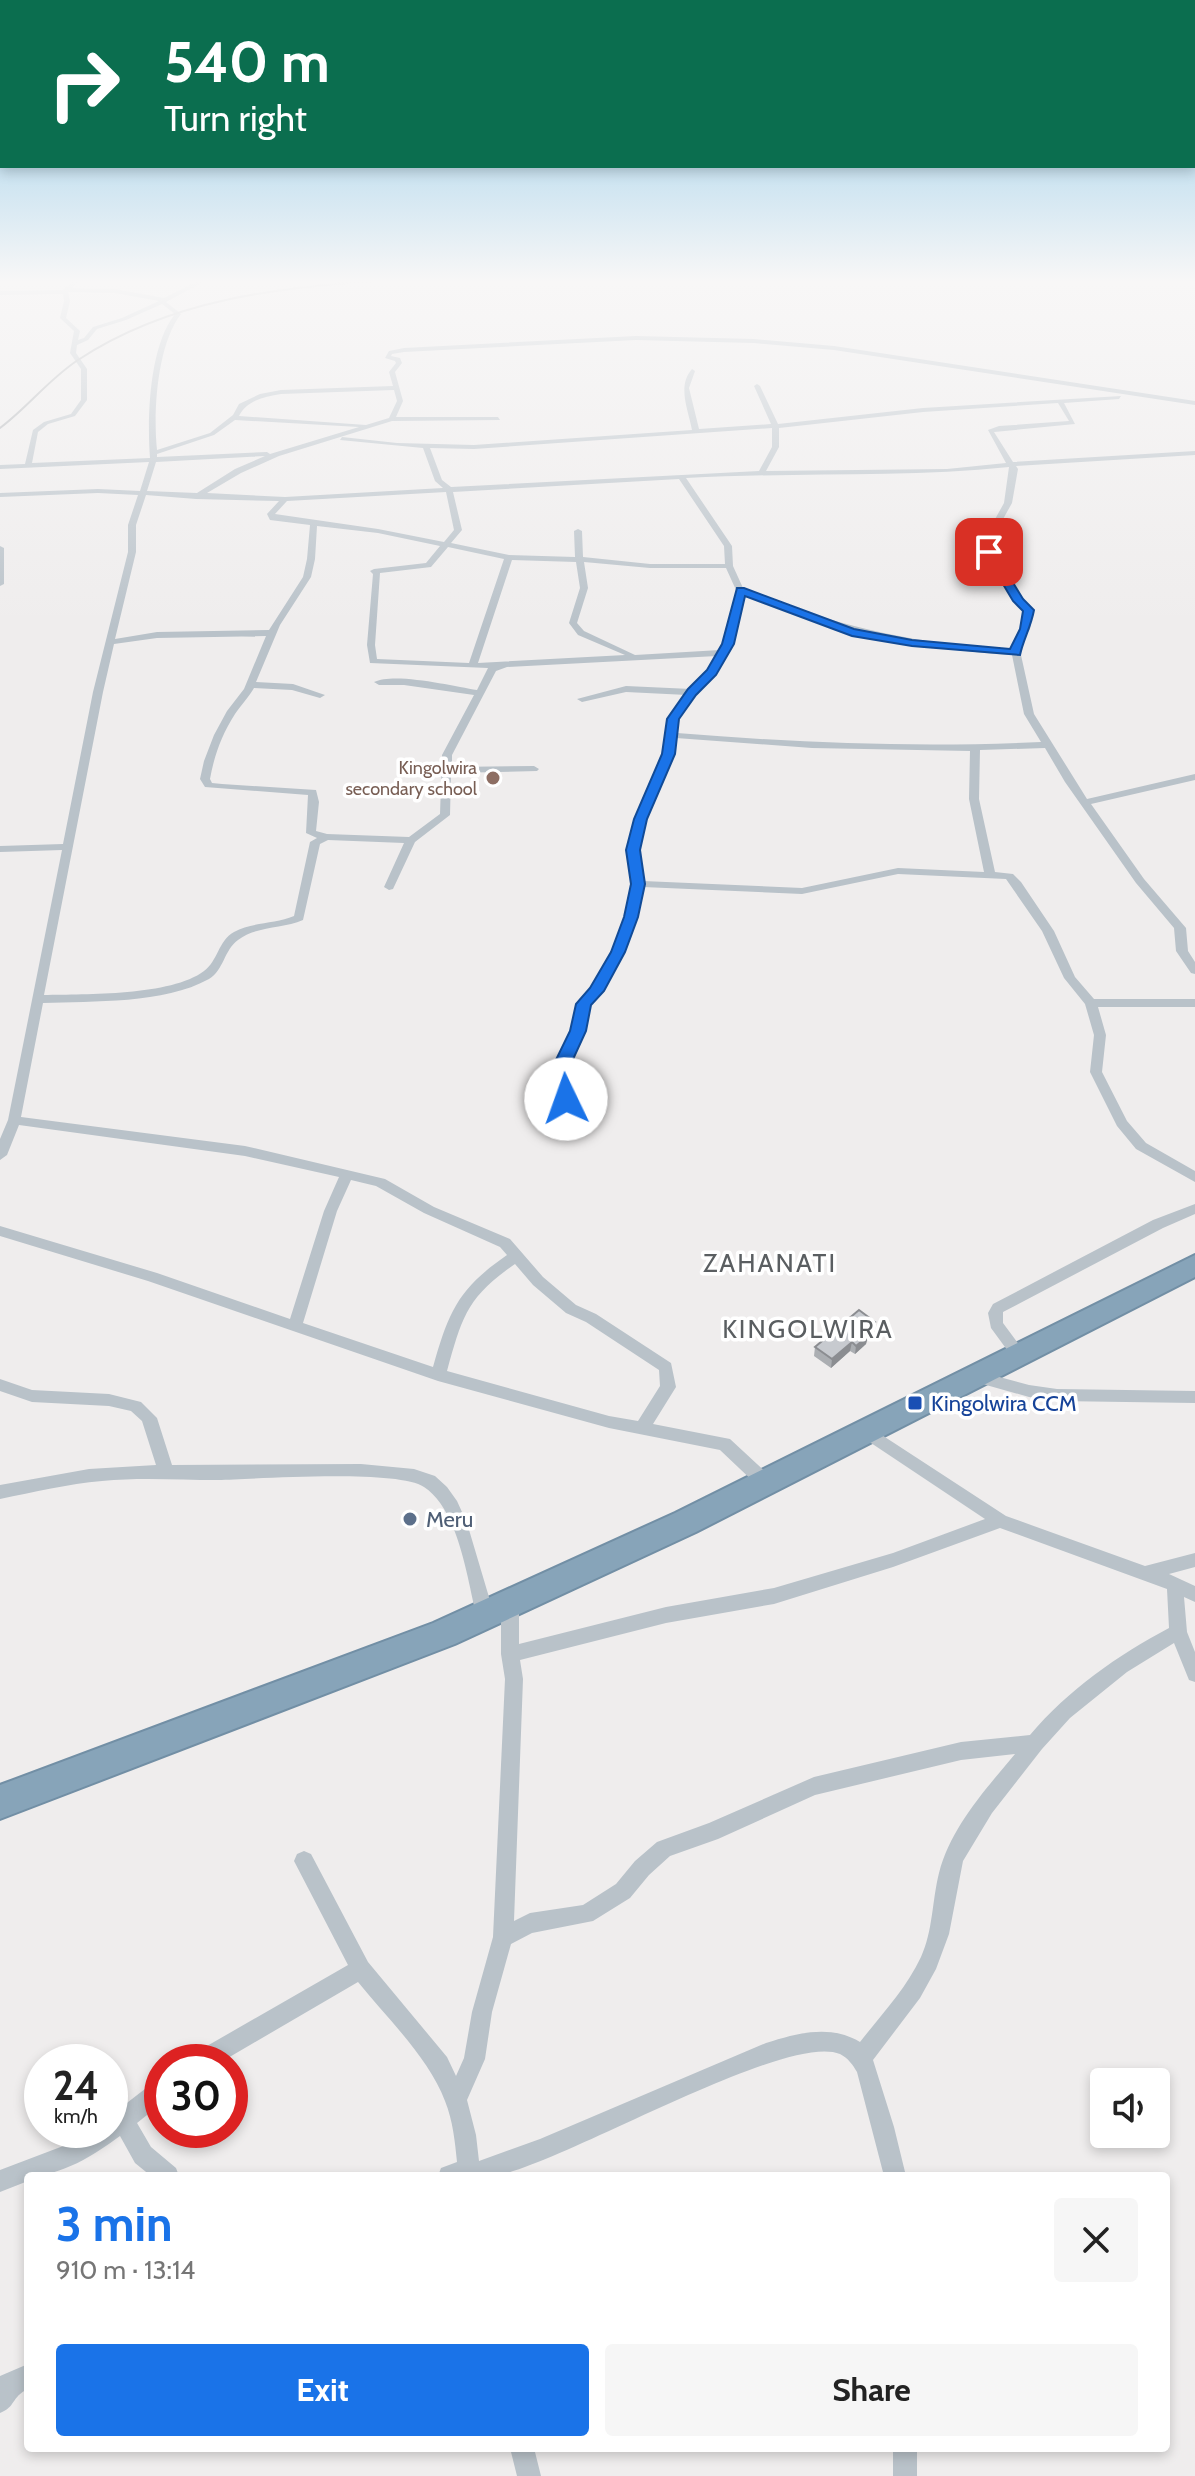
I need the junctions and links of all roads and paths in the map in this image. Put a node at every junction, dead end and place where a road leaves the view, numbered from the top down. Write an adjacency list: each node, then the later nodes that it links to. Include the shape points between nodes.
1 (84, 396): 23 (street, via 73,415 35,431)
2 (155, 396): 21 (street)
3 (265, 396): 11 (street, via 241,405)
4 (398, 396): 12 (street)
5 (687, 396): 16 (street)
6 (759, 396): 15 (street)
7 (1140, 396): 9 (street)
8 (1153, 396): 10 (street)
9 (1059, 400): 15 (street); 22 (street, via 1073,423 990,431)
10 (1195, 403)
11 (233, 418): 14 (street); 21 (street, via 204,437)
12 (392, 419): 13 (street); 14 (street)
13 (498, 419)
14 (376, 425): 17 (street)
15 (777, 426): 16 (street); 25 (street, via 777,446)
16 (696, 431): 18 (street)
17 (338, 438): 18 (street); 20 (street)
18 (426, 447): 27 (street, via 439,481)
19 (1195, 453): 22 (street)
20 (276, 454): 21 (street); 30 (street)
21 (154, 456): 23 (street); 28 (street)
22 (1012, 463): 25 (street, via 928,472); 44 (street, via 1011,493 989,552 1029,610)
23 (28, 465): 24 (street)
24 (0, 467)
25 (762, 472): 26 (street)
26 (681, 476): 27 (street); 38 (street, via 728,546)
27 (449, 489): 31 (street); 34 (street, via 458,530)
28 (142, 493): 29 (street); 30 (street); 42 (street)
29 (0, 497)
30 (196, 497): 31 (street)
31 (285, 499): 32 (street, via 273,518)
32 (314, 522): 34 (street); 41 (street, via 308,575)
33 (578, 531): 37 (street)
34 (445, 544): 36 (street); 47 (street, via 428,565 374,572 371,656 376,662)
35 (0, 548): 39 (street)
36 (509, 557): 37 (street); 47 (street)
37 (579, 560): 38 (street); 45 (street, via 584,588 572,619 575,626)
38 (729, 566): 40 (street)
39 (0, 584)
40 (740, 590): 43 (street, via 732,634); 44 (street, via 852,632)
41 (272, 633): 42 (street, via 157,635); 49 (street)
42 (113, 642): 63 (street)
43 (722, 653): 45 (street); 50 (street)
44 (1016, 653): 55 (street, via 1026,705)
45 (635, 657): 46 (street)
46 (507, 664): 47 (street); 51 (street, via 492,669)
47 (473, 666)
48 (379, 682): 51 (street)
49 (251, 685): 52 (street, via 293,687); 61 (street, via 213,745 205,779 222,787 312,792 311,833)
50 (692, 692): 53 (street, via 626,689); 54 (street, via 675,713)
51 (480, 693): 58 (street, via 447,755)
52 (320, 695)
53 (582, 699)
54 (671, 735): 56 (street); 66 (street, via 669,754 640,819 633,850)
55 (1049, 745): 56 (street); 60 (street)
56 (975, 749): 65 (street, via 974,799)
57 (534, 769): 58 (street)
58 (445, 770): 62 (street, via 445,815)
59 (1195, 777): 60 (street)
60 (1085, 802): 68 (street, via 1180,928 1182,951)
61 (327, 837): 62 (street); 69 (street, via 315,842 299,918 235,936 211,973 184,986)
62 (411, 840): 67 (street)
63 (68, 847): 64 (street); 69 (street)
64 (0, 849)
65 (990, 873): 66 (street, via 898,871 802,891); 70 (street, via 1009,876 1017,884 1070,978)
66 (638, 884): 72 (street, via 618,952 583,1004 578,1031 560,1068)
67 (389, 887)
68 (1195, 970)
69 (38, 999): 73 (street)
70 (1091, 1003): 71 (street); 76 (street, via 1100,1035 1096,1072 1122,1123 1141,1146)
71 (1195, 1003)
72 (566, 1099)
73 (14, 1120): 74 (street); 75 (street, via 245,1151)
74 (0, 1155)
75 (347, 1174): 79 (street, via 380,1182 491,1236 505,1243); 81 (street, via 333,1199)
76 (1195, 1177)
77 (1195, 1209): 82 (street, via 998,1308 996,1324)
78 (0, 1231): 81 (street)
79 (514, 1257): 83 (street, via 473,1288 457,1308); 87 (street, via 571,1309 666,1367 668,1387)
80 (1195, 1265): 82 (highway)
81 (295, 1325): 83 (street)
82 (1018, 1354): 84 (highway)
83 (438, 1375): 87 (street)
84 (977, 1377): 86 (street, via 1057,1395); 88 (highway)
85 (0, 1385): 89 (street, via 32,1396 136,1406 149,1418)
86 (1195, 1397)
87 (641, 1429): 90 (street, via 724,1444)
88 (868, 1432): 90 (highway); 92 (street)
89 (165, 1470): 91 (street, via 104,1474); 97 (street, via 363,1472 428,1481 458,1518)
90 (764, 1481): 97 (highway, via 710,1512)
91 (0, 1492)
92 (1000, 1521): 94 (street); 99 (street, via 774,1596 666,1615)
93 (1195, 1560): 94 (street)
94 (1146, 1574): 95 (street)
95 (1175, 1584): 96 (street); 98 (street)
96 (1195, 1594)
97 (497, 1609): 99 (street); 102 (highway, via 444,1634)
98 (1178, 1632): 100 (street); 101 (street, via 1120,1669 1047,1727)
99 (510, 1654): 104 (street, via 513,1727)
100 (1195, 1674)
101 (1035, 1743): 104 (street, via 947,1754 814,1786 664,1849 623,1891 586,1914 530,1923); 107 (street, via 958,1848 946,1880 934,1951 911,1993)
102 (0, 1802)
103 (304, 1861): 105 (street)
104 (503, 1937): 108 (street, via 474,2059)
105 (361, 1969): 106 (street); 108 (street, via 439,2065)
106 (232, 2044)
107 (861, 2058): 115 (street, via 846,2046 825,2042 781,2048 542,2149); 116 (street)
108 (456, 2100): 114 (street)
109 (144, 2105): 110 (street)
110 (128, 2118)
111 (128, 2128): 113 (street, via 143,2155)
112 (86, 2148): 117 (street)
113 (163, 2172)
114 (464, 2172)
115 (470, 2172)
116 (894, 2172)
117 (0, 2181)
118 (24, 2378): 119 (street, via 9,2385)
119 (0, 2401)
120 (523, 2452): 122 (street)
121 (905, 2452): 123 (street)
122 (529, 2476)
123 (905, 2476)

